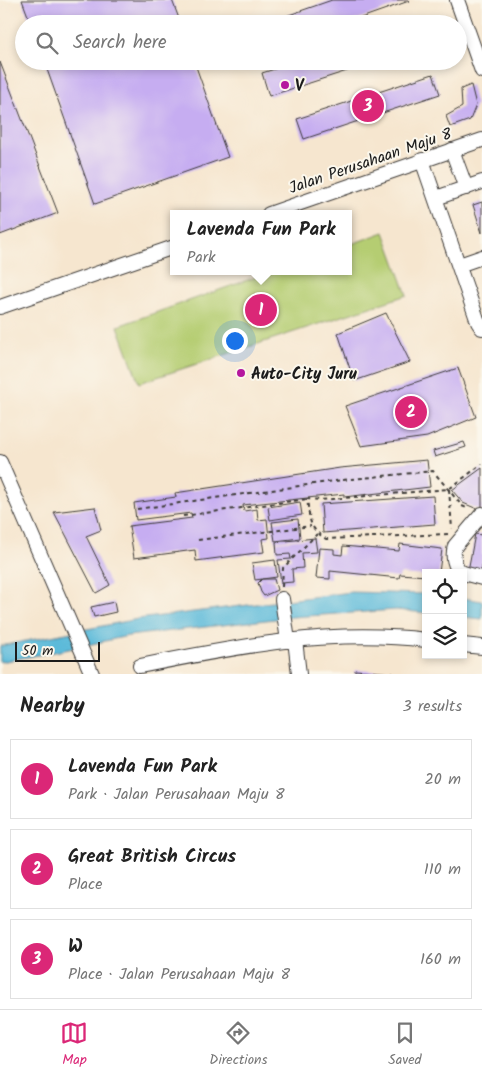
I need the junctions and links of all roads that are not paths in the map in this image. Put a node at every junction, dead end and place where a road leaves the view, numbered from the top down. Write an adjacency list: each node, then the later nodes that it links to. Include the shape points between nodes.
1 (457, 0): 2 (street)
2 (464, 15)
3 (467, 22): 4 (street)
4 (478, 46): 5 (street)
5 (482, 70)
6 (482, 140): 7 (street, Jalan Perusahaan Maju 8)
7 (452, 150): 8 (street, Jalan Perusahaan Maju 8); 10 (street)
8 (422, 160): 11 (street); 12 (street, Jalan Perusahaan Maju 8)
9 (482, 182): 10 (street)
10 (466, 188): 11 (street)
11 (436, 198): 15 (street)
12 (280, 210)
13 (170, 248): 16 (street)
14 (482, 257): 15 (street)
15 (459, 265): 17 (street)
16 (0, 307)
17 (481, 324)
18 (0, 462): 29 (street)
19 (482, 514): 20 (street, via 455,546 453,551)
20 (460, 569)
21 (467, 574): 22 (street)
22 (482, 578)
23 (282, 599): 25 (street, via 284,621)
24 (422, 640): 25 (street, via 367,636)
25 (291, 641): 28 (street, via 233,647); 30 (street)
26 (467, 645): 27 (street)
27 (482, 647)
28 (140, 666)
29 (92, 674)
30 (299, 674)

